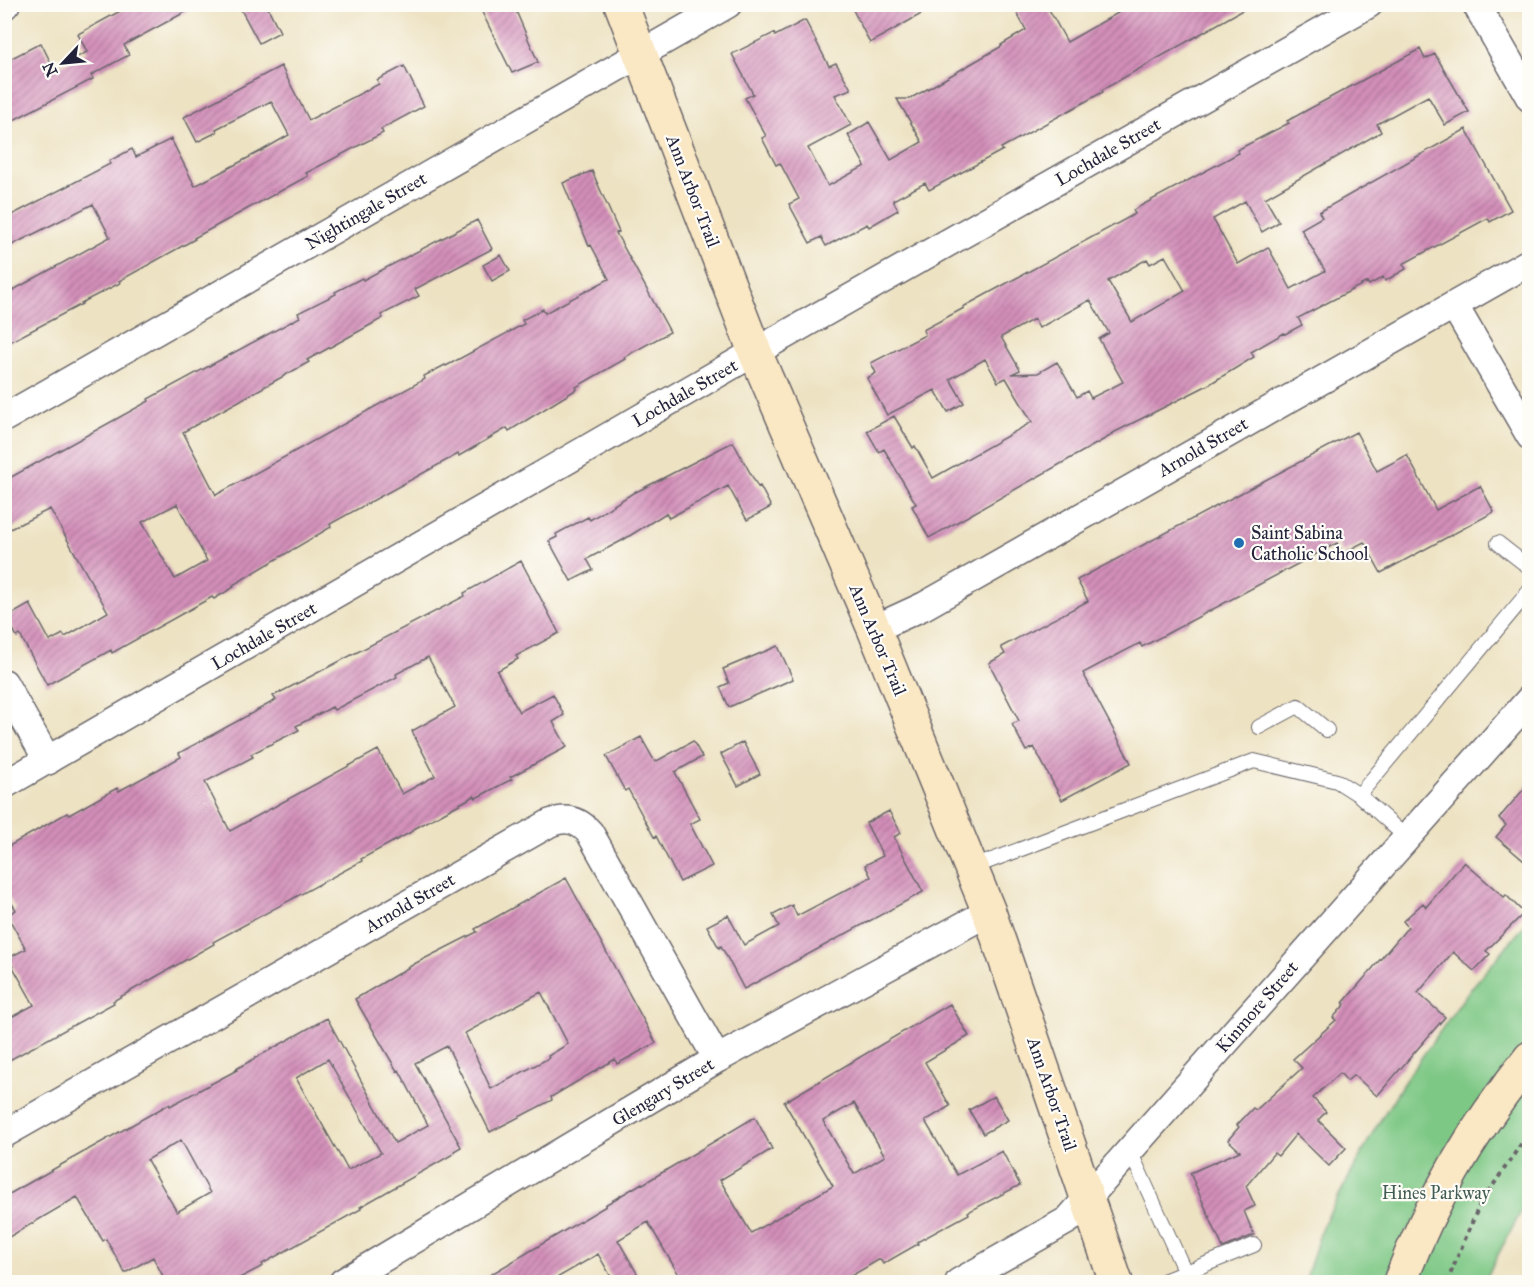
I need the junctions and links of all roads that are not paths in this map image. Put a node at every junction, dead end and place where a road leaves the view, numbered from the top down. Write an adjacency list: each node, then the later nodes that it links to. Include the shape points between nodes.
1 (621, 4): 5 (street, Ann Arbor Trail)
2 (728, 4): 5 (street, Nightingale Street)
3 (1369, 4): 9 (street, Lochdale Street)
4 (1476, 4): 6 (street)
5 (641, 54): 9 (street, Ann Arbor Trail); 10 (street, Nightingale Street)
6 (1530, 98)
7 (1530, 262): 8 (street, Arnold Street)
8 (1454, 305): 11 (street); 15 (street, Arnold Street, via 924,606)
9 (755, 352): 15 (street, Ann Arbor Trail); 20 (street, Lochdale Street)
10 (4, 418)
11 (1530, 436)
12 (1498, 543): 13 (lane)
13 (1530, 568)
14 (1530, 590): 22 (lane)
15 (874, 629): 24 (street, Ann Arbor Trail)
16 (4, 683): 20 (street)
17 (1530, 699): 23 (street, Kinmore Street)
18 (1259, 727): 19 (lane, via 1298,706)
19 (1327, 730)
20 (48, 761): 21 (street, Lochdale Street)
21 (4, 785)
22 (1359, 795): 23 (lane); 24 (lane, via 1337,781 1254,761)
23 (1407, 838): 29 (street, Kinmore Street)
24 (971, 868): 25 (street, Ann Arbor Trail)
25 (989, 912): 27 (street, Glengary Street); 30 (street, Ann Arbor Trail)
26 (1530, 1058): 37 (street, via 1469,1143 1437,1200)
27 (717, 1059): 28 (street, Arnold Street, via 590,833 577,822 561,819); 33 (street, Glengary Street)
28 (4, 1134)
29 (1130, 1151): 30 (street, Kinmore Street); 32 (lane)
30 (1088, 1198): 34 (street, Kinmore Street, via 1068,1220); 35 (street, Ann Arbor Trail)
31 (1254, 1245): 32 (lane)
32 (1185, 1272): 36 (lane)
33 (343, 1282)
34 (959, 1282)
35 (1116, 1282)
36 (1161, 1282)
37 (1400, 1282)

